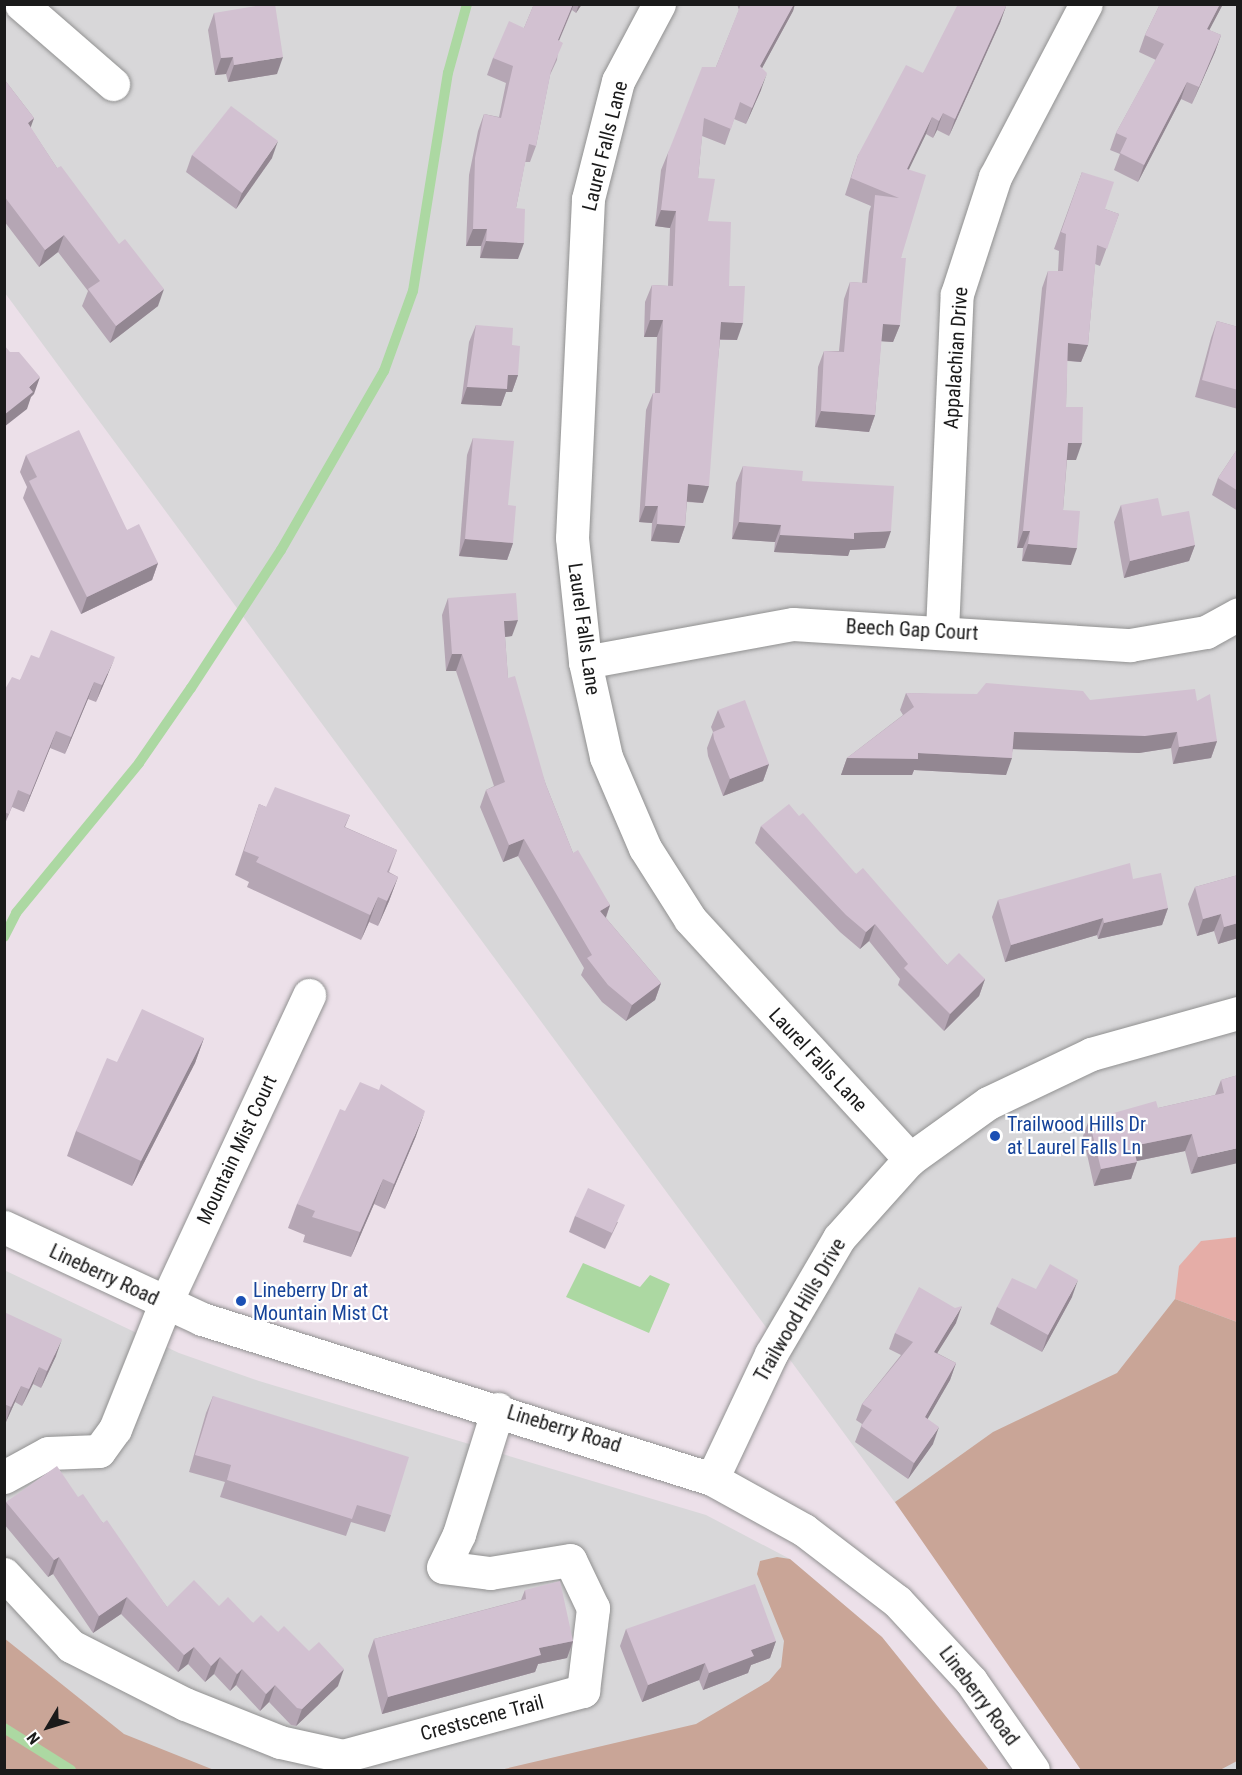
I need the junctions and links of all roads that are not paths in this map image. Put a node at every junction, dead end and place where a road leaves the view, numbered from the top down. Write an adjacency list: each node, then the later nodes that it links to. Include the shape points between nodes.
1 (21, 4): 4 (street)
2 (659, 4): 7 (street, Laurel Falls Lane, via 618,81 588,199 572,538)
3 (1086, 4): 6 (street, Appalachian Drive, via 995,177 957,294)
4 (113, 84)
5 (1238, 614): 6 (street, Beech Gap Court, via 1206,632 1130,645)
6 (942, 631): 7 (street, Beech Gap Court, via 793,624)
7 (585, 662): 10 (street, Laurel Falls Lane, via 606,757 645,848 690,919)
8 (309, 995): 12 (street, Mountain Mist Court)
9 (1238, 1013): 10 (street, Trailwood Hills Drive, via 1091,1054 988,1103)
10 (910, 1160): 15 (street, Trailwood Hills Drive, via 839,1238 771,1354)
11 (4, 1227): 12 (street, Lineberry Road)
12 (165, 1304): 13 (street, Lineberry Road); 14 (street, via 115,1429 99,1451 48,1453)
13 (498, 1409): 15 (street, Lineberry Road); 16 (street, Crestscene Trail, via 459,1534 443,1567 490,1573 570,1560 593,1608 583,1691 344,1756 333,1754 280,1742 196,1708 71,1646)
14 (4, 1478)
15 (712, 1479): 17 (street, Lineberry Road, via 804,1530 897,1601 971,1681)
16 (4, 1574)
17 (1033, 1770)

